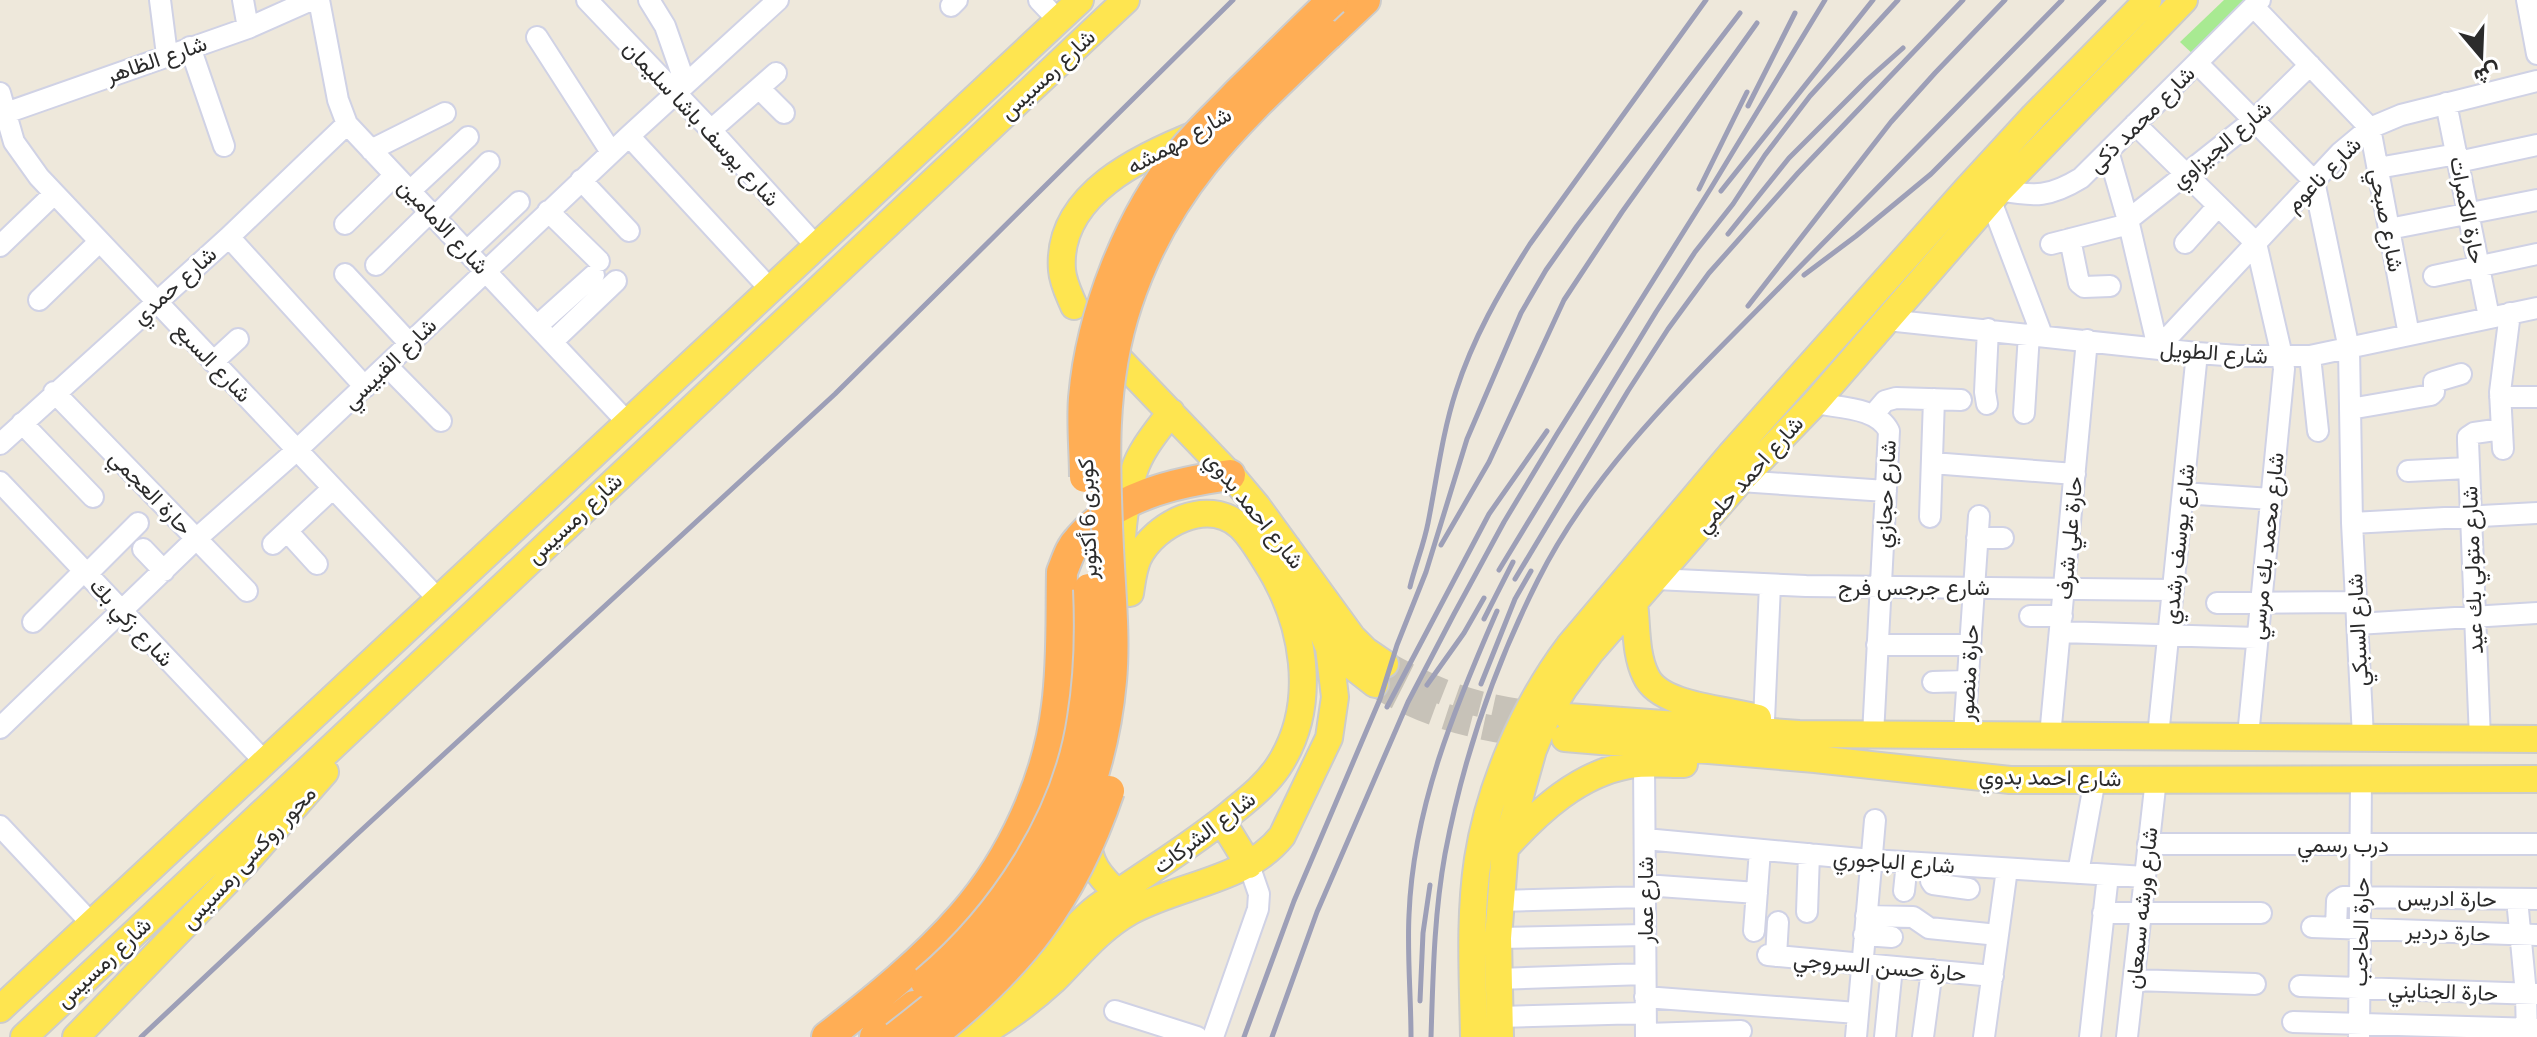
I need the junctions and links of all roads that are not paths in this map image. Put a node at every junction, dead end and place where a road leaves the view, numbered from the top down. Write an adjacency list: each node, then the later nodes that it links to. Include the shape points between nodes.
1 (160, 0): 24 (street)
2 (243, 0): 20 (street)
3 (311, 0): 20 (street, شارع الظاهر)
4 (319, 0): 37 (street, شارع الامامين)
5 (587, 0): 29 (street, شارع يوسف باشا سليمان)
6 (649, 0): 29 (street, via 665,26)
7 (778, 0): 29 (street, شارع القبيسي)
8 (1039, 0): 19 (street)
9 (1080, 0): 19 (main road, شارع رمسيس)
10 (1126, 0): 179 (main road, شارع رمسيس)
11 (1333, 0): 270 (highway, كوبرى 6 أكتوبر, bridge, via 1182,151 1143,211 1102,309 1082,427 1091,633 1083,721 1074,760 1044,834 976,935)
12 (1343, 0): 271 (highway, bridge, via 1219,119 1181,165 1133,242 1110,296 1089,398 1097,654 1083,763 1055,839 1026,889 940,984)
13 (1351, 0): 87 (main road, شارع مهمشه, via 1229,117 1132,164 1090,198 1077,213 1062,260)
14 (1365, 0): 272 (highway, كوبرى 6 أكتوبر, bridge, via 1211,152 1178,195 1140,266 1115,343 1104,423 1111,679 1093,777 1067,844 1022,917 965,981)
15 (2148, 0): 35 (main road, شارع احمد حلمي)
16 (2184, 0): 41 (main road, شارع احمد حلمي)
17 (2257, 4): 25 (street, شارع محمد ذكى); 26 (street)
18 (2531, 8): 23 (street)
19 (1058, 20): 74 (main road, شارع رمسيس)
20 (248, 28): 22 (street, شارع الظاهر)
21 (537, 37): 48 (street)
22 (190, 47): 24 (street, شارع الظاهر); 45 (street)
23 (2537, 54)
24 (167, 55): 32 (street, شارع الظاهر)
25 (2197, 63): 36 (street); 38 (street, شارع محمد ذكى)
26 (2310, 65): 36 (street, شارع الجيزاوي); 39 (street)
27 (776, 73): 30 (street)
28 (2537, 81): 31 (street, شارع ناعوم)
29 (680, 88): 40 (street, شارع يوسف باشا سليمان); 42 (street, شارع القبيسي)
30 (759, 88): 34 (street); 40 (street)
31 (2446, 103): 39 (street, شارع ناعوم); 49 (street, حارة الكمرات)
32 (1, 107): 57 (street, شارع السبع, via 14,142)
33 (445, 113): 46 (street)
34 (784, 113)
35 (2034, 116): 41 (main road); 278 (main road, شارع احمد حلمي, via 1732,453 1545,678 1514,741 1483,827 1472,924)
36 (2254, 120): 52 (street, شارع الجيزاوي); 55 (street)
37 (347, 124): 46 (street, شارع الامامين); 69 (street, شارع حمدي)
38 (2135, 124): 47 (street, شارع محمد ذكى); 52 (street)
39 (2370, 128): 51 (street, شارع صبحي); 55 (street, شارع ناعوم)
40 (711, 130): 74 (street, شارع يوسف باشا سليمان)
41 (2053, 135): 58 (main road, شارع احمد حلمي)
42 (629, 136): 48 (street, شارع القبيسي); 84 (street)
43 (468, 137): 56 (street)
44 (2537, 145): 49 (street)
45 (224, 146)
46 (371, 150): 53 (street, شارع الامامين)
47 (2108, 151): 58 (street, شارع محمد ذكى, via 2062,190); 65 (street)
48 (611, 152): 54 (street, شارع القبيسي)
49 (2458, 158): 51 (street); 63 (street, حارة الكمرات)
50 (489, 162): 64 (street)
51 (2378, 168): 67 (street, شارع صبحي)
52 (2186, 174): 61 (street); 65 (street, شارع الجيزاوي)
53 (395, 175): 56 (street, شارع الامامين); 66 (street)
54 (581, 180): 62 (street, شارع القبيسي); 68 (street)
55 (2314, 181): 72 (street, شارع ناعوم); 101 (street, شارع السبكي)
56 (410, 191): 64 (street, شارع الامامين)
57 (54, 194): 70 (street, شارع السبع); 73 (street)
58 (1996, 196): 91 (main road, شارع احمد حلمي); 94 (street)
59 (2537, 200): 63 (street)
60 (519, 202): 75 (street)
61 (2218, 206): 71 (street); 72 (street)
62 (548, 211): 79 (street, شارع القبيسي); 92 (street, via 597,268)
63 (2469, 213): 67 (street); 78 (street, حارة الكمرات)
64 (432, 214): 75 (street, شارع الامامين); 77 (street)
65 (2129, 222): 83 (street, شارع الجيزاوي, via 2060,241 2079,283); 100 (street)
66 (345, 224)
67 (2389, 229): 95 (street, شارع صبحي)
68 (629, 231)
69 (229, 237): 86 (street, شارع حمدي); 109 (street)
70 (99, 242): 85 (street); 86 (street, شارع السبع)
71 (2185, 243)
72 (2256, 243): 100 (street, شارع ناعوم); 103 (street, شارع محمد بك مرسي)
73 (0, 246)
74 (816, 246): 84 (main road, شارع رمسيس)
75 (467, 251): 79 (street, شارع الامامين)
76 (2537, 254): 78 (street)
77 (376, 265)
78 (2479, 266): 81 (street); 90 (street, حارة الكمرات)
79 (485, 270): 92 (street, شارع الامامين); 99 (street, شارع القبيسي)
80 (345, 274): 99 (street)
81 (2434, 276)
82 (616, 281): 98 (street)
83 (2110, 286)
84 (770, 289): 122 (main road, شارع رمسيس)
85 (39, 300)
86 (156, 301): 106 (street, شارع السبع); 110 (street, شارع حمدي)
87 (1074, 306)
88 (2537, 308): 89 (street, شارع الطويل)
89 (2510, 313): 90 (street, شارع الطويل); 111 (street)
90 (2489, 317): 95 (street, شارع الطويل)
91 (1887, 320): 93 (street, شارع الطويل); 115 (main road, شارع احمد حلمي)
92 (537, 326): 98 (street, شارع الامامين)
93 (1988, 329): 94 (street, شارع الطويل); 116 (street)
94 (2036, 335): 97 (street, شارع الطويل); 119 (street)
95 (2409, 335): 101 (street, شارع الطويل)
96 (238, 339): 106 (street)
97 (2087, 340): 100 (street, شارع الطويل); 130 (street, حارة علي شرف)
98 (552, 342): 122 (street, شارع الامامين)
99 (410, 344): 107 (street, شارع القبيسي)
100 (2158, 348): 102 (street, شارع الطويل)
101 (2349, 349): 104 (street, شارع الطويل); 117 (street, شارع السبكي)
102 (2197, 353): 103 (street, شارع الطويل); 136 (street, شارع يوسف رشدي)
103 (2282, 356): 104 (street, شارع الطويل); 138 (street, شارع محمد بك مرسي)
104 (2310, 356): 124 (street)
105 (1119, 359): 118 (main road, شارع احمد بدوي)
106 (213, 362): 126 (street, شارع السبع)
107 (387, 366): 109 (street, شارع القبيسي); 121 (street)
108 (2461, 374): 117 (street, via 2434,382 2433,394)
109 (365, 387): 126 (street, شارع القبيسي)
110 (54, 392): 123 (street, شارع حمدي); 148 (street, حارة العجمي)
111 (2500, 397): 112 (street); 128 (street, شارع متولي بك عيد, via 2503,439 2471,434)
112 (2537, 397)
113 (1934, 399): 114 (street); 120 (street, via 1896,398 1885,401); 127 (street)
114 (1961, 400)
115 (1815, 403): 120 (street, شارع حجازي); 132 (main road, شارع احمد حلمي)
116 (1987, 404)
117 (2350, 409): 145 (street, شارع السبكي)
118 (1171, 412): 131 (main road, شارع احمد بدوي); 139 (main road, via 1134,469)
119 (2024, 413)
120 (1873, 415): 135 (street, شارع حجازي, via 1889,431)
121 (441, 421)
122 (627, 422): 162 (main road, شارع رمسيس)
123 (22, 423): 125 (street, شارع حمدي); 137 (street)
124 (2318, 431)
125 (0, 444)
126 (297, 450): 134 (street, شارع السبع); 148 (street, شارع القبيسي)
127 (1932, 463): 130 (street); 142 (street)
128 (2468, 468): 129 (street); 143 (street, شارع متولي بك عيد)
129 (2408, 471)
130 (2075, 474): 158 (street, حارة علي شرف)
131 (1230, 475): 139 (highway, via 1192,480); 149 (main road, شارع احمد بدوي)
132 (1740, 481): 135 (street); 154 (main road, شارع احمد حلمي)
133 (0, 482): 153 (street, شارع زكي بك)
134 (333, 488): 151 (street, via 280,537); 162 (street, شارع السبع)
135 (1886, 491): 156 (street, شارع حجازي)
136 (2183, 493): 138 (street); 159 (street, شارع يوسف رشدي)
137 (93, 497)
138 (2271, 499): 166 (street, شارع محمد بك مرسي)
139 (1127, 503): 228 (main road, via 1116,715 1087,835 1094,869); 269 (highway, via 1077,540 1062,572 1057,706 1033,798 1012,841 964,914 889,987)
140 (2537, 513): 143 (street)
141 (1979, 516): 146 (street, حارة منصور)
142 (1930, 517)
143 (2470, 517): 145 (street); 170 (street, شارع متولي بك عيد)
144 (138, 523): 153 (street)
145 (2352, 523): 163 (street, شارع السبكي)
146 (1977, 538): 147 (street); 157 (street, حارة منصور)
147 (2003, 538)
148 (196, 539): 152 (street, شارع القبيسي); 160 (street, حارة العجمي)
149 (1287, 547): 178 (main road, شارع الشركات); 178 (main road, شارع احمد بدوي, via 1380,674)
150 (143, 549): 152 (street)
151 (317, 564)
152 (164, 571): 167 (street, شارع القبيسي)
153 (86, 573): 167 (street, شارع زكي بك); 171 (street)
154 (1655, 579): 155 (street, شارع جرجس فرج); 164 (main road, شارع احمد حلمي)
155 (1770, 585): 156 (street, شارع جرجس فرج); 182 (street)
156 (1879, 587): 157 (street, شارع جرجس فرج); 176 (street, شارع حجازي)
157 (1973, 587): 158 (street, شارع جرجس فرج); 177 (street, حارة منصور)
158 (2064, 588): 159 (street, شارع جرجس فرج); 172 (street, حارة علي شرف)
159 (2173, 590): 174 (street, شارع يوسف رشدي)
160 (247, 591)
161 (1130, 593): 204 (main road, شارع الشركات, via 1132,575 1147,544 1175,521 1209,514 1233,521 1251,538 1287,604 1304,677 1302,708 1279,766); 273 (highway, bridge, via 1127,709 1095,832 1075,876 1025,948)
162 (438, 599): 195 (main road, شارع رمسيس)
163 (2356, 602): 166 (street); 173 (street, شارع السبكي)
164 (1634, 603): 182 (main road, via 1640,657 1651,686 1666,696); 210 (main road, شارع احمد حلمي, via 1590,653 1547,716)
165 (2217, 603): 166 (street)
166 (2260, 604): 175 (street, شارع محمد بك مرسي)
167 (122, 612): 183 (street, شارع القبيسي); 195 (street, شارع زكي بك)
168 (2537, 613): 170 (street)
169 (2030, 616): 172 (street)
170 (2475, 617): 173 (street); 192 (street, شارع متولي بك عيد)
171 (33, 622)
172 (2061, 624): 174 (street); 187 (street, حارة علي شرف)
173 (2357, 624): 190 (street, شارع السبكي)
174 (2168, 635): 175 (street); 188 (street, شارع يوسف رشدي)
175 (2257, 638): 189 (street, شارع محمد بك مرسي)
176 (1877, 645): 177 (street); 186 (street, شارع حجازي)
177 (1969, 645): 180 (street, حارة منصور)
178 (1329, 648): 216 (main road, شارع الشركات, via 1335,697 1329,738 1282,836)
179 (412, 670): 267 (main road, شارع رمسيس); 268 (main road, محور روكسى رمسيس, via 245,863)
180 (1967, 681): 181 (street); 185 (street, حارة منصور)
181 (1933, 682)
182 (1764, 720): 184 (main road)
183 (0, 728)
184 (1799, 734): 186 (main road, شارع احمد بدوي); 194 (main road, شارع احمد بدوي, via 1567,727)
185 (1964, 734): 186 (main road, شارع احمد بدوي); 187 (main road, شارع احمد بدوي)
186 (1873, 735)
187 (2050, 736): 188 (main road, شارع احمد بدوي)
188 (2158, 736): 189 (main road, شارع احمد بدوي)
189 (2248, 736): 190 (main road, شارع احمد بدوي)
190 (2363, 737): 191 (main road, شارع احمد بدوي)
191 (2397, 738): 192 (main road, شارع احمد بدوي); 200 (main road, via 2421,758)
192 (2471, 739): 193 (main road, شارع احمد بدوي); 201 (main road, via 2457,748 2457,759)
193 (2537, 739)
194 (1815, 759): 196 (main road, via 1793,767); 197 (main road, شارع احمد بدوي, via 2010,780)
195 (264, 761): 234 (main road, شارع رمسيس)
196 (1644, 763): 206 (street, شارع عمار); 210 (main road, via 1580,784 1531,819)
197 (2095, 779): 198 (main road, شارع احمد بدوي); 218 (street)
198 (2156, 779): 199 (main road, شارع احمد بدوي); 207 (street, شارع ورشه سمعان)
199 (2361, 779): 200 (main road, شارع احمد بدوي); 208 (street, حارة الحاجب)
200 (2415, 779): 201 (main road, شارع احمد بدوي)
201 (2471, 779): 202 (main road, شارع احمد بدوي)
202 (2537, 779)
203 (1875, 820): 213 (street)
204 (1222, 821): 216 (main road); 228 (main road, شارع الشركات)
205 (0, 826): 234 (street)
206 (1645, 839): 211 (street, شارع الباجوري); 222 (street, شارع عمار)
207 (2148, 844): 208 (street, درب رسمي); 220 (street, شارع ورشه سمعان)
208 (2361, 844): 209 (street, درب رسمي); 225 (street, حارة الحاجب)
209 (2537, 844)
210 (1505, 849): 227 (main road, شارع احمد حلمي)
211 (1760, 850): 212 (street, شارع الباجوري); 224 (street)
212 (1809, 854): 213 (street, شارع الباجوري); 229 (street)
213 (1872, 860): 214 (street, شارع الباجوري); 235 (street)
214 (1907, 862): 215 (street, شارع الباجوري); 223 (street)
215 (1933, 864): 217 (street, شارع الباجوري); 221 (street, via 1933,884)
216 (1249, 865): 228 (main road, شارع الشركات); 277 (street, via 1258,909)
217 (2007, 869): 218 (street, شارع الباجوري); 241 (street)
218 (2078, 873): 219 (street, شارع الباجوري)
219 (2108, 875): 220 (street, شارع الباجوري); 230 (street)
220 (2145, 877): 231 (street, شارع ورشه سمعان)
221 (1969, 889)
222 (1645, 891): 224 (street); 227 (street); 240 (street, شارع عمار)
223 (1904, 891)
224 (1757, 893): 239 (street)
225 (2360, 897): 226 (street, حارة ادريس); 237 (street, via 2338,899); 238 (street, حارة الحاجب)
226 (2527, 899): 242 (street)
227 (1500, 901): 244 (main road, شارع احمد حلمي)
228 (1125, 902): 274 (main road, شارع الشركات, via 1092,912 1038,969); 275 (main road, شارع الشركات, via 1029,1003)
229 (1807, 912)
230 (2103, 913): 231 (street); 283 (street)
231 (2141, 913): 232 (street); 251 (street, شارع ورشه سمعان)
232 (2261, 913)
233 (1778, 922): 245 (street, حارة حسن السروجي, via 1772,956)
234 (91, 923): 257 (main road, شارع رمسيس)
235 (1865, 925): 241 (street, via 1913,917 1929,928); 243 (street); 245 (street)
236 (2312, 927): 237 (street, حارة دردير)
237 (2336, 928): 238 (street, حارة دردير)
238 (2360, 929): 242 (street, حارة دردير); 255 (street, حارة الحاجب)
239 (1754, 931)
240 (1645, 935): 244 (street); 248 (street, شارع عمار)
241 (1998, 935): 249 (street)
242 (2529, 935): 256 (street)
243 (1892, 937)
244 (1498, 938): 250 (main road, شارع احمد حلمي)
245 (1860, 964): 246 (street, حارة حسن السروجي); 259 (street)
246 (1892, 967): 247 (street, حارة حسن السروجي); 280 (street)
247 (1932, 970): 249 (street, حارة حسن السروجي); 281 (street)
248 (1645, 974): 250 (street); 260 (street, شارع عمار)
249 (1993, 976): 282 (street)
250 (1498, 979): 263 (main road, شارع احمد حلمي)
251 (2134, 980): 252 (street); 284 (street, شارع ورشه سمعان)
252 (2255, 984)
253 (2300, 986): 254 (street, حارة الجنايني)
254 (2322, 987): 255 (street, حارة الجنايني); 262 (street)
255 (2359, 988): 256 (street, حارة الجنايني); 265 (street, حارة الحاجب)
256 (2532, 994): 266 (street)
257 (0, 1009)
258 (1115, 1011): 276 (street)
259 (1857, 1013): 260 (street); 279 (street)
260 (1646, 1020): 263 (street); 264 (street)
261 (2293, 1022): 262 (street)
262 (2322, 1023): 265 (street)
263 (1500, 1027)
264 (1741, 1031)
265 (2359, 1031): 266 (street)
266 (2531, 1032)
267 (24, 1037)
268 (76, 1037)
269 (827, 1037)
270 (855, 1037)
271 (875, 1037)
272 (896, 1037)
273 (930, 1037)
274 (951, 1037)
275 (975, 1037)
276 (1197, 1037)
277 (1213, 1037)
278 (1474, 1037)
279 (1856, 1037)
280 (1885, 1037)
281 (1923, 1037)
282 (1984, 1037)
283 (2090, 1037)
284 (2127, 1037)

